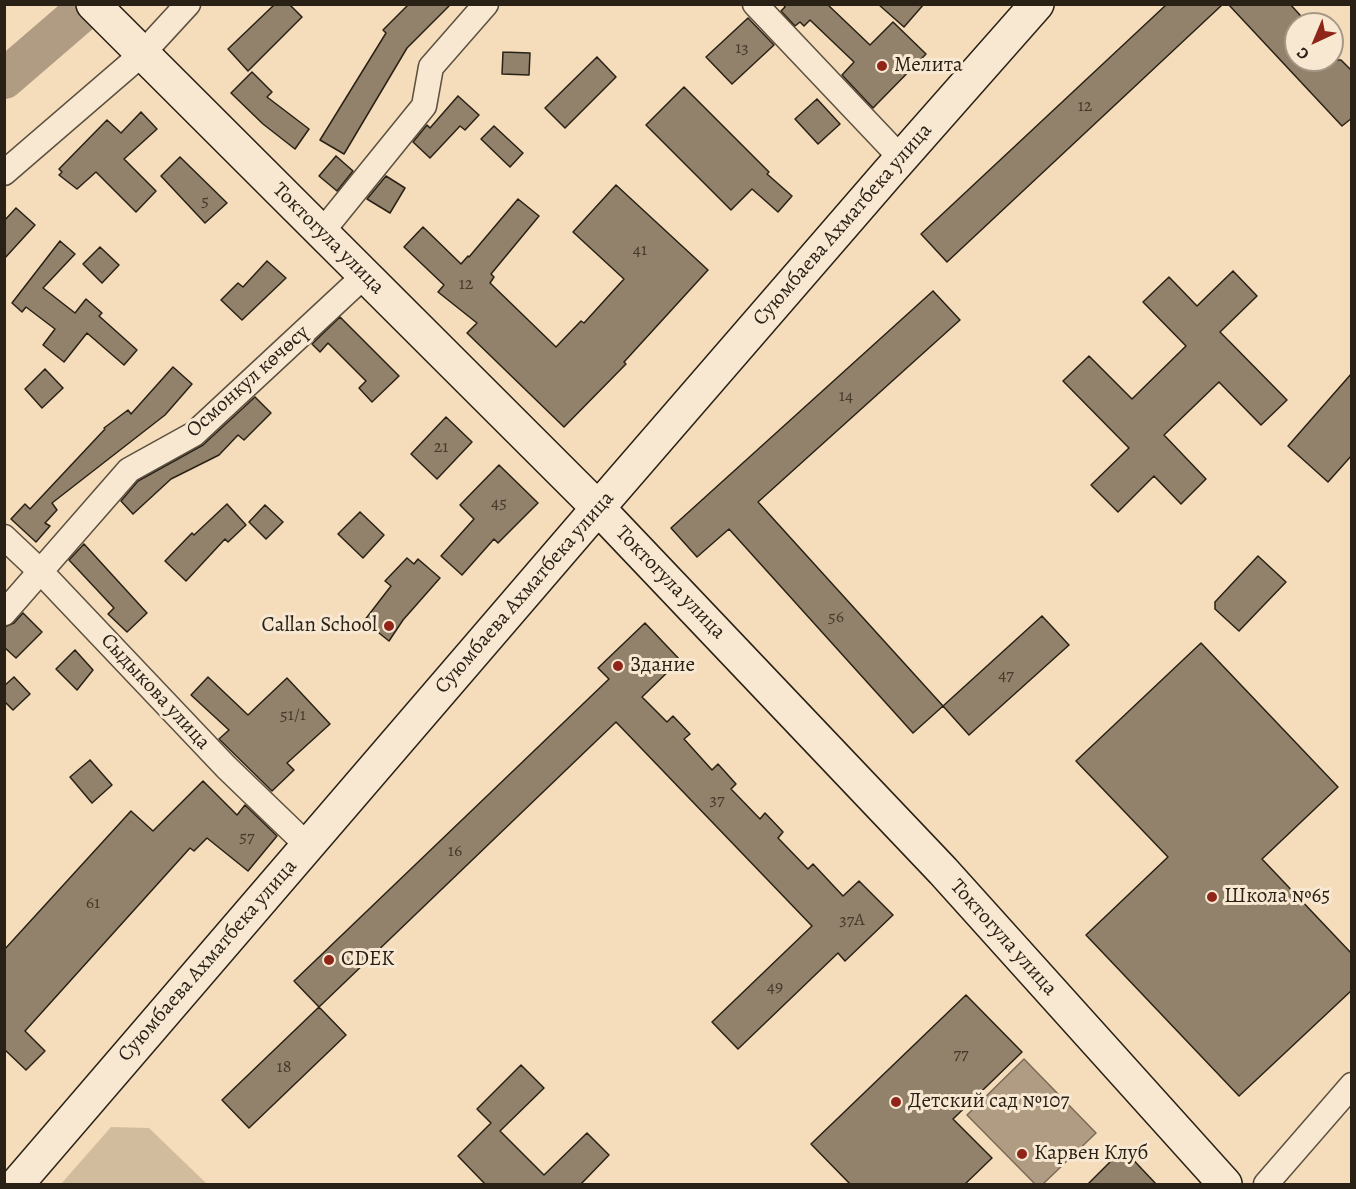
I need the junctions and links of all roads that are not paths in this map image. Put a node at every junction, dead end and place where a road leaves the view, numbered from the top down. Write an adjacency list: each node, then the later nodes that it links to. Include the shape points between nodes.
1 (93, 4): 6 (street, Токтогула улица)
2 (188, 4): 6 (street)
3 (486, 4): 9 (street, via 431,67 424,106)
4 (755, 4): 7 (street)
5 (1037, 4): 7 (street, Суюмбаева Ахматбека улица)
6 (139, 51): 8 (street); 9 (street, Токтогула улица)
7 (901, 159): 11 (street, Суюмбаева Ахматбека улица)
8 (4, 173)
9 (321, 233): 10 (street, Токтогула улица)
10 (364, 276): 11 (street, Токтогула улица); 13 (street, Осмонкул көчөсү, via 194,434 129,470)
11 (598, 508): 15 (street, Суюмбаева Ахматбека улица); 18 (street, Токтогула улица, via 943,871)
12 (4, 537): 13 (street, Сыдыкова улица)
13 (41, 572): 14 (street, Осмонкул көчөсү); 15 (street, Сыдыкова улица, via 226,767)
14 (4, 613)
15 (308, 846): 17 (street, Суюмбаева Ахматбека улица)
16 (1352, 1085): 19 (street)
17 (17, 1185)
18 (1225, 1185)
19 (1266, 1185)

